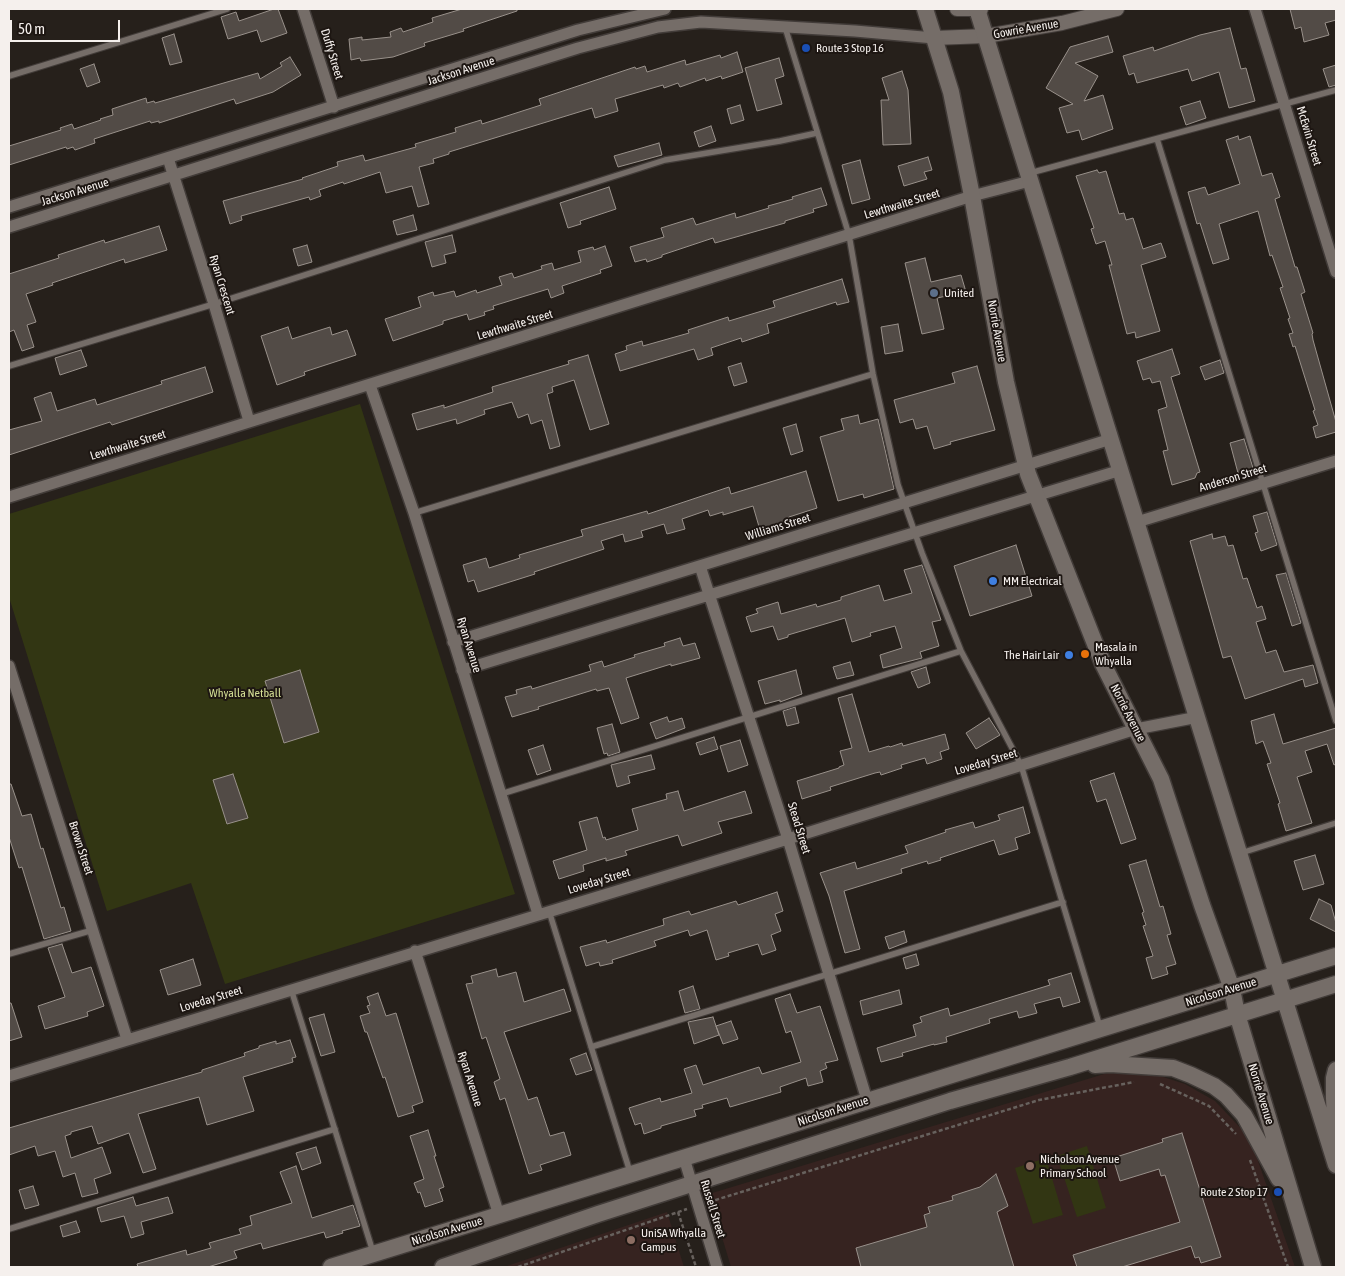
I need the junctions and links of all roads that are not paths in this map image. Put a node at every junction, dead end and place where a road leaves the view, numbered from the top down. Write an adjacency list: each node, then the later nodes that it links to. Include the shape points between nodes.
1 (227, 9): 13 (lane)
2 (303, 9): 16 (street, Duffy Street)
3 (666, 9): 16 (street, Jackson Avenue, via 578,30)
4 (925, 9): 12 (main road, Norrie Avenue)
5 (957, 9): 6 (street)
6 (977, 9): 7 (street); 11 (main road)
7 (981, 9)
8 (1117, 9): 11 (street, Gowrie Avenue, via 1062,23)
9 (1255, 9): 15 (street, McEwin Street)
10 (784, 27): 12 (street, Jackson Avenue); 17 (lane); 20 (street, Jackson Avenue, via 702,22 658,27 578,48)
11 (986, 36): 12 (street, Gowrie Avenue); 21 (main road)
12 (934, 38): 22 (main road, Norrie Avenue, via 951,92)
13 (9, 76)
14 (1336, 90): 15 (lane)
15 (1285, 105): 18 (lane); 26 (street, McEwin Street)
16 (334, 107): 19 (street, Jackson Avenue)
17 (817, 133): 25 (lane); 27 (lane, via 665,160)
18 (1157, 139): 21 (lane); 36 (lane)
19 (168, 158): 20 (street, Ryan Crescent); 23 (street, Jackson Avenue)
20 (173, 176): 24 (street, Jackson Avenue); 27 (street, Ryan Crescent)
21 (1029, 177): 22 (street, Lewthwaite Street); 32 (main road)
22 (972, 196): 25 (street, Lewthwaite Street); 34 (main road, Norrie Avenue, via 1006,382)
23 (9, 207)
24 (9, 227)
25 (849, 235): 29 (lane); 30 (street, Lewthwaite Street)
26 (1336, 272)
27 (214, 304): 28 (lane); 31 (street, Ryan Crescent)
28 (9, 366)
29 (873, 374): 39 (lane); 40 (lane)
30 (370, 385): 31 (street, Lewthwaite Street); 40 (street, Ryan Avenue)
31 (249, 421): 38 (street, Lewthwaite Street)
32 (1111, 439): 34 (street, Williams Street); 35 (main road)
33 (1336, 461): 36 (street, Anderson Street)
34 (1026, 465): 37 (main road, Norrie Avenue); 39 (street, Williams Street)
35 (1121, 470): 37 (street); 41 (main road)
36 (1264, 483): 41 (street, Anderson Street); 51 (lane)
37 (1037, 495): 42 (street); 52 (main road, Norrie Avenue, via 1103,664)
38 (9, 496)
39 (904, 502): 42 (lane); 43 (street, Williams Street)
40 (414, 513): 45 (street, Ryan Avenue)
41 (1137, 522): 49 (main road)
42 (915, 532): 44 (street); 46 (lane)
43 (700, 566): 44 (street, Stead Street); 45 (street, Williams Street)
44 (709, 594): 48 (street); 50 (street, Stead Street)
45 (453, 642): 48 (street, Ryan Avenue)
46 (961, 652): 50 (lane); 53 (lane)
47 (9, 666): 60 (street, Brown Street)
48 (462, 670): 54 (street, Ryan Avenue)
49 (1198, 717): 52 (street, Loveday Street); 57 (main road)
50 (749, 718): 54 (lane); 56 (street, Stead Street)
51 (1336, 721)
52 (1136, 729): 53 (street, Loveday Street); 68 (main road, Norrie Avenue, via 1161,778)
53 (1021, 765): 56 (street, Loveday Street); 58 (lane)
54 (501, 794): 59 (street, Ryan Avenue)
55 (1336, 824): 57 (lane)
56 (788, 838): 59 (street, Loveday Street); 64 (street, Stead Street)
57 (1239, 853): 65 (main road)
58 (1063, 902): 64 (lane); 71 (lane)
59 (543, 912): 61 (street, Loveday Street); 73 (lane)
60 (93, 930): 62 (lane); 72 (street, Brown Street)
61 (415, 951): 67 (street, Loveday Street); 85 (street, Ryan Avenue)
62 (9, 954)
63 (1336, 956): 65 (main road, Nicolson Avenue)
64 (829, 974): 73 (lane); 77 (street, Stead Street)
65 (1276, 974): 68 (main road, Nicolson Avenue); 69 (main road)
66 (1336, 984): 69 (main road, Nicolson Avenue)
67 (291, 989): 72 (street, Loveday Street); 78 (lane)
68 (1232, 989): 70 (main road, Norrie Avenue); 71 (main road, Nicolson Avenue)
69 (1284, 999): 70 (main road, Nicolson Avenue); 81 (main road)
70 (1237, 1014): 74 (main road, Nicolson Avenue); 84 (main road, Norrie Avenue)
71 (1100, 1029): 77 (main road, Nicolson Avenue)
72 (127, 1039): 76 (street, Loveday Street)
73 (591, 1047): 82 (lane)
74 (1070, 1067): 83 (main road, Nicolson Avenue, via 950,1101); 84 (main road, via 1110,1064 1173,1068 1214,1086 1244,1115)
75 (1336, 1070): 79 (main road)
76 (9, 1076)
77 (867, 1100): 80 (main road, Nicolson Avenue)
78 (335, 1129): 86 (lane); 87 (lane)
79 (1336, 1137)
80 (684, 1158): 82 (main road, Nicolson Avenue); 83 (street, Russell Street)
81 (1336, 1165)
82 (630, 1174): 85 (main road, Nicolson Avenue)
83 (691, 1184): 89 (main road, Nicolson Avenue); 90 (street, Russell Street)
84 (1297, 1212): 91 (main road, Norrie Avenue)
85 (498, 1215): 87 (main road, Nicolson Avenue)
86 (9, 1229)
87 (374, 1254): 88 (main road, Nicolson Avenue)
88 (331, 1267)
89 (443, 1267)
90 (716, 1267)
91 (1314, 1267)

